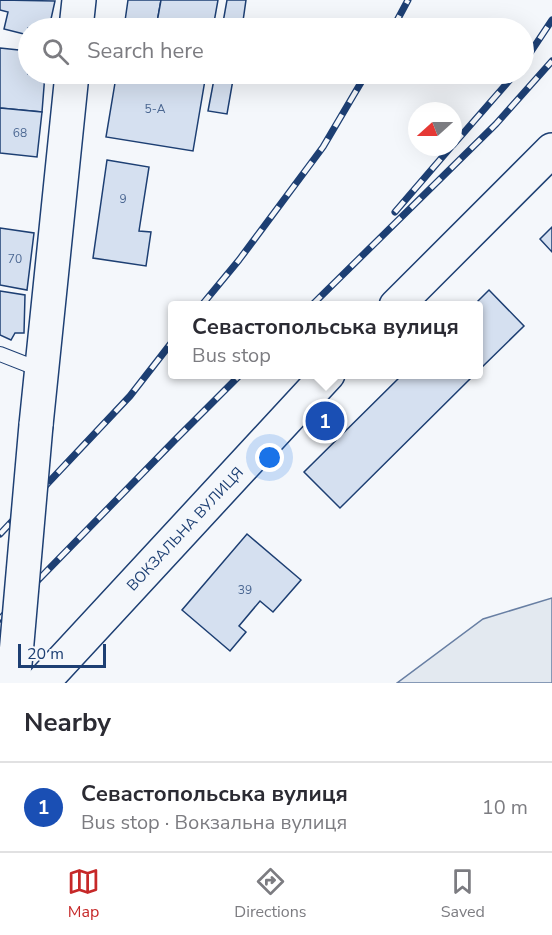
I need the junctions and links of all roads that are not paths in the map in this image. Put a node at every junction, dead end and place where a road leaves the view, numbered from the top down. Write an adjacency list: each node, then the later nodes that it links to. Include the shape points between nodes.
1 (79, 0): 2 (main road)
2 (77, 18)
3 (71, 84): 7 (main road)
4 (552, 150): 5 (main road)
5 (401, 301)
6 (0, 354): 7 (lane)
7 (43, 371): 9 (main road, bridge)
8 (324, 379): 10 (main road, ВОКЗАЛЬНА ВУЛИЦЯ)
9 (14, 668)
10 (42, 683)

